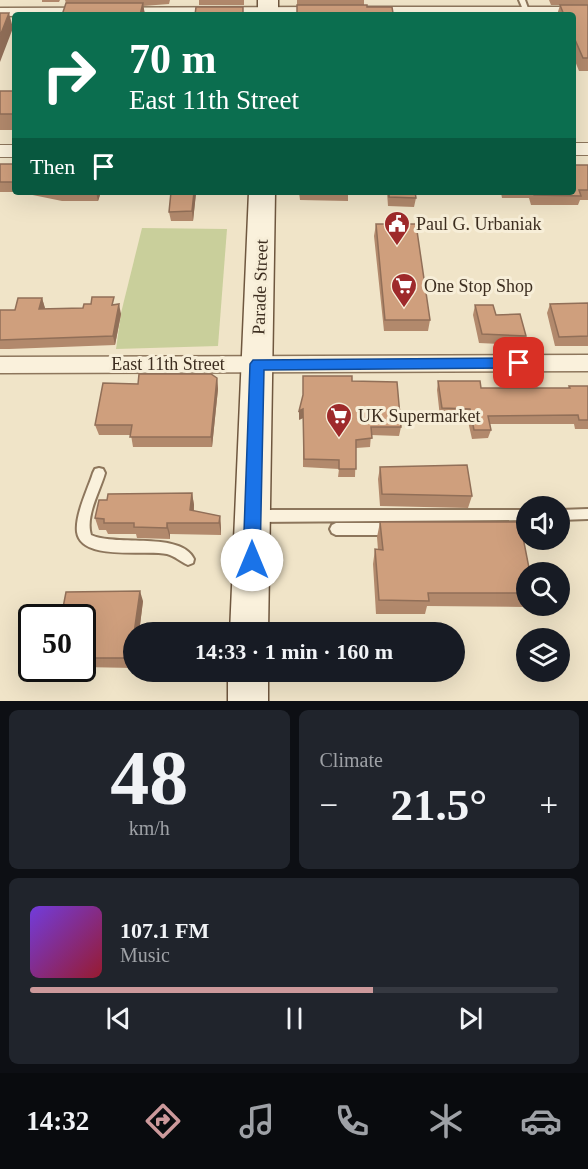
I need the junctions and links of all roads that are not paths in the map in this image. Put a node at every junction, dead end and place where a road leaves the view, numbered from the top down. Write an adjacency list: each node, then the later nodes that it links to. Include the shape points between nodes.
1 (524, 5): 2 (street, via 347,11); 3 (street)
2 (268, 9): 4 (street)
3 (588, 11)
4 (0, 12)
5 (262, 195): 7 (main road, Parade Street)
6 (588, 363): 7 (street, East 11th Street)
7 (257, 364): 8 (street, East 11th Street); 13 (main road, Parade Street)
8 (0, 365)
9 (99, 473): 16 (lane, via 86,519 85,539 108,546 170,548)
10 (570, 514): 11 (lane)
11 (588, 514)
12 (516, 515): 13 (lane)
13 (252, 516): 17 (main road, Parade Street)
14 (336, 529): 15 (lane)
15 (407, 530)
16 (188, 559)
17 (249, 622)
18 (248, 682): 19 (main road)
19 (248, 701)

